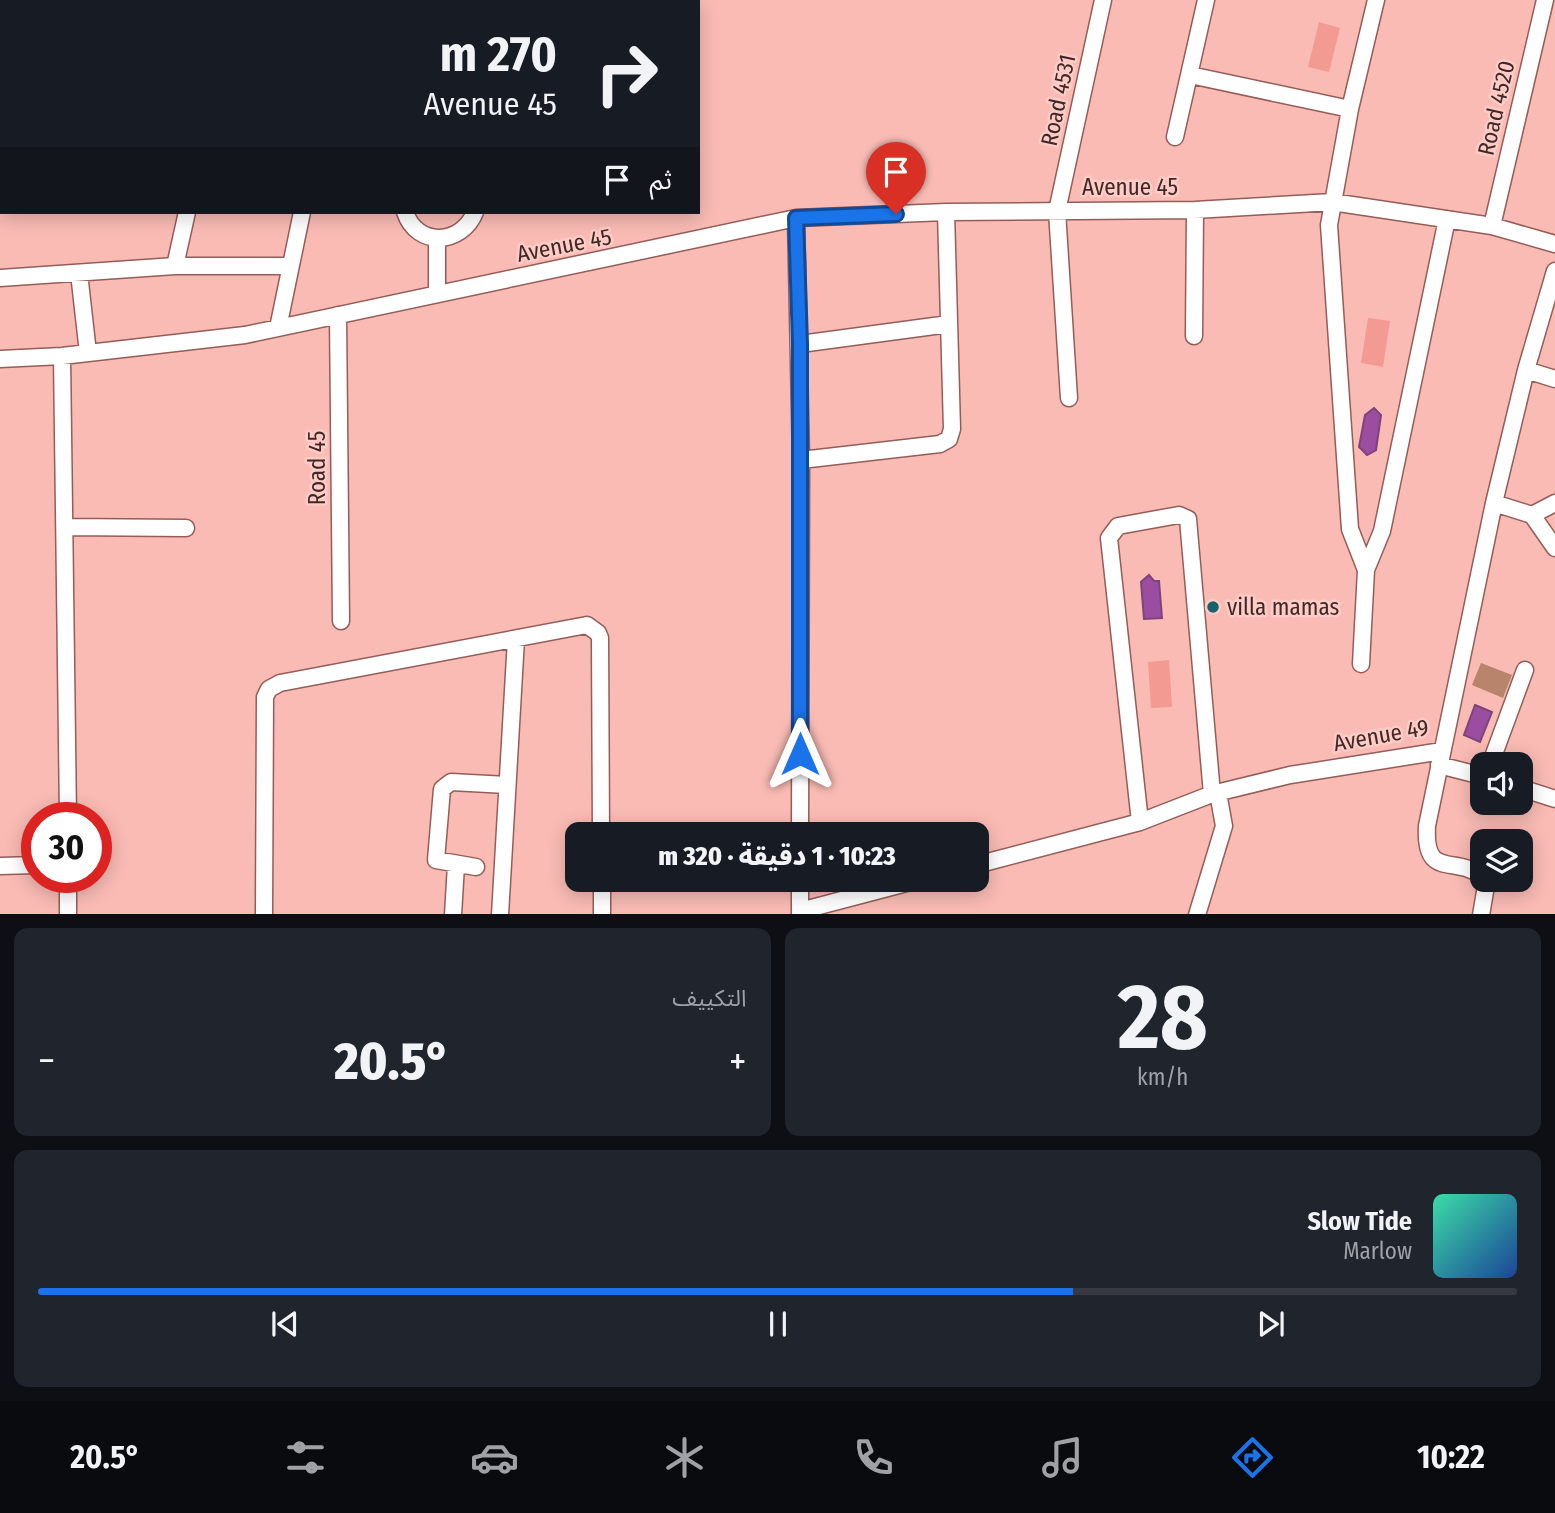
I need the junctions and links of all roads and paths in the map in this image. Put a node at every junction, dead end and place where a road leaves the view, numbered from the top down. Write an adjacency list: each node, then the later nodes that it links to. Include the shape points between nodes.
1 (1103, 0): 10 (street, Road 4531)
2 (1206, 0): 5 (street)
3 (1376, 0): 6 (street)
4 (1545, 0): 18 (street, Road 4520)
5 (1189, 75): 6 (street); 7 (street)
6 (1350, 109): 8 (street)
7 (1175, 137)
8 (1332, 202): 9 (street, Avenue 45); 17 (street, Avenue 45); 46 (street, via 1329,225 1350,529)
9 (1195, 209): 10 (street, Avenue 45); 31 (street)
10 (1057, 211): 11 (street, Avenue 45); 38 (street, Road 4531)
11 (946, 212): 16 (street, Avenue 45); 29 (street)
12 (187, 214): 21 (street)
13 (301, 214): 22 (street)
14 (406, 214): 19 (street, via 418,232)
15 (474, 214): 19 (street, via 457,235)
16 (796, 218): 26 (street, Avenue 45); 32 (street)
17 (1447, 219): 18 (street, Avenue 45); 46 (street, via 1382,531)
18 (1492, 226): 20 (street, Avenue 45)
19 (437, 239): 26 (street)
20 (1555, 244)
21 (175, 266): 22 (street); 24 (street)
22 (288, 266): 30 (street)
23 (1555, 271): 27 (street, Avenue 49)
24 (79, 273): 25 (street); 33 (street)
25 (0, 278)
26 (437, 294): 28 (street, Avenue 45)
27 (1551, 297): 36 (street, Avenue 49)
28 (338, 315): 30 (street, Avenue 45); 47 (street, Road 45)
29 (948, 324): 32 (street); 39 (street, via 949,439 940,444)
30 (278, 328): 33 (street, Avenue 45)
31 (1194, 336)
32 (800, 344): 39 (street)
33 (88, 353): 34 (street, Avenue 45)
34 (62, 356): 35 (street, Avenue 45); 43 (street)
35 (0, 359)
36 (1526, 370): 37 (street); 40 (street, Avenue 49)
37 (1555, 379)
38 (1069, 398)
39 (801, 460): 61 (street)
40 (1494, 503): 42 (street); 52 (street, Avenue 49)
41 (1555, 503): 42 (street)
42 (1532, 516): 45 (street)
43 (66, 527): 44 (street); 58 (street)
44 (186, 528)
45 (1555, 548)
46 (1366, 570): 49 (street)
47 (341, 621)
48 (516, 639): 54 (street); 60 (street, via 587,625 598,633); 75 (street, via 280,683 269,689 264,707)
49 (1361, 664)
50 (1525, 670): 51 (street)
51 (1495, 752)
52 (1440, 758): 53 (street); 56 (street, Avenue 49, via 1290,775); 67 (street, via 1427,826 1428,848 1444,866)
53 (1470, 771)
54 (507, 785): 64 (street, via 452,782 442,789 436,858 438,863); 77 (street)
55 (1533, 792): 57 (street)
56 (1215, 793): 59 (street, Avenue 49); 59 (street, via 1188,519 1179,515 1118,526 1109,538); 79 (street, via 1224,826)
57 (1555, 799)
58 (68, 802)
59 (1140, 821): 62 (street, Avenue 49)
60 (601, 822)
61 (800, 822)
62 (989, 862)
63 (21, 865): 65 (street)
64 (456, 865): 66 (street); 76 (street)
65 (0, 866)
66 (476, 867)
67 (1470, 869)
68 (602, 892): 78 (street)
69 (800, 892): 73 (street)
70 (875, 892): 73 (street)
71 (1485, 892): 80 (street)
72 (68, 893): 74 (street)
73 (800, 913)
74 (68, 914)
75 (264, 914)
76 (453, 914)
77 (500, 914)
78 (602, 914)
79 (1197, 914)
80 (1481, 914)

